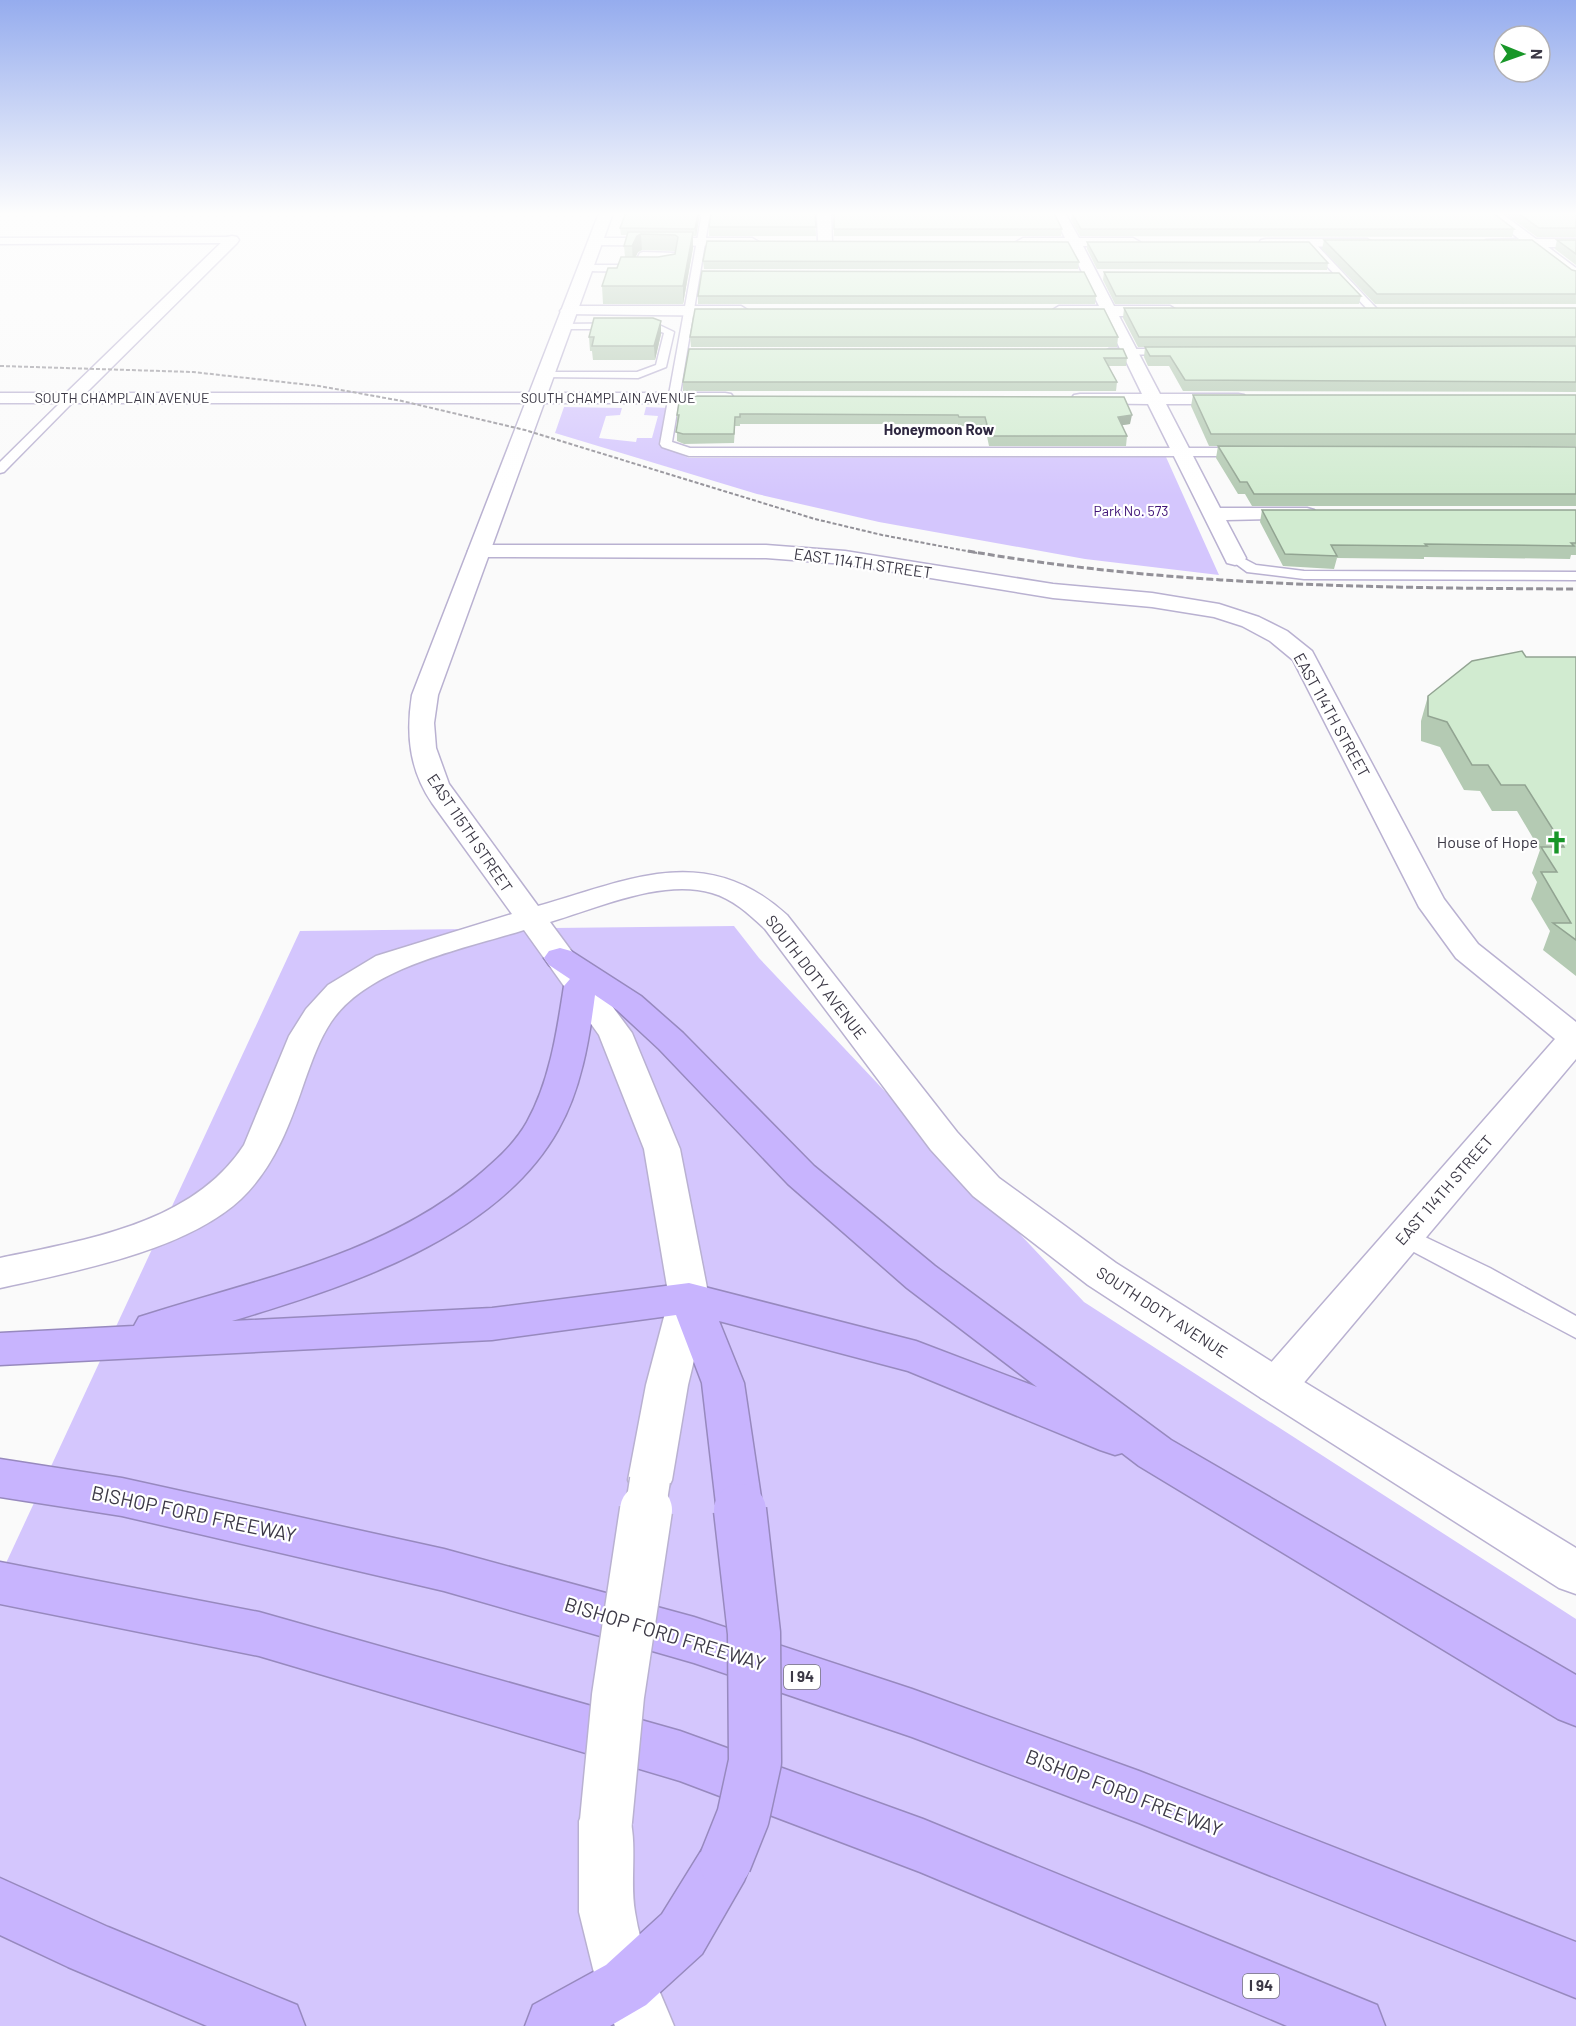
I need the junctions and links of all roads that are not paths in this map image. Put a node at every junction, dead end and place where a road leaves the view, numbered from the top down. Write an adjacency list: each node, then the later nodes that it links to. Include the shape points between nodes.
1 (163, 308): 25 (street)
2 (569, 308): 6 (street, EAST 115TH STREET)
3 (689, 308): 7 (lane)
4 (1107, 308): 10 (street)
5 (1376, 308): 13 (lane)
6 (568, 311): 7 (street); 14 (street, EAST 115TH STREET)
7 (688, 311): 8 (street); 17 (lane)
8 (759, 311)
9 (1041, 311): 10 (street)
10 (1109, 311): 11 (street); 20 (street)
11 (1190, 311)
12 (1351, 311): 13 (street)
13 (1380, 311)
14 (563, 327): 15 (lane); 23 (street, EAST 115TH STREET)
15 (601, 327): 16 (lane, via 605,335 612,337); 22 (lane, via 655,326 669,332 662,342 661,367)
16 (642, 338)
17 (682, 352): 18 (lane); 27 (lane)
18 (694, 352)
19 (1095, 352): 20 (lane)
20 (1130, 352): 21 (lane); 30 (street)
21 (1190, 352)
22 (638, 375): 23 (lane); 26 (lane, via 644,385)
23 (541, 387): 25 (street, SOUTH CHAMPLAIN AVENUE); 26 (street, SOUTH CHAMPLAIN AVENUE); 37 (street, EAST 115TH STREET)
24 (0, 398): 25 (street, SOUTH CHAMPLAIN AVENUE)
25 (71, 398): 34 (lane)
26 (641, 398): 27 (street, SOUTH CHAMPLAIN AVENUE)
27 (674, 398): 28 (street, SOUTH CHAMPLAIN AVENUE); 32 (lane, via 666,444 689,452)
28 (746, 398)
29 (1058, 399): 30 (street)
30 (1154, 399): 31 (street); 32 (street)
31 (1252, 399)
32 (1181, 452): 33 (lane); 35 (street)
33 (1257, 452)
34 (0, 469)
35 (1212, 514): 36 (street); 38 (street)
36 (1327, 514)
37 (479, 551): 40 (street, EAST 115TH STREET, via 425,695 420,720 422,744 427,771 442,797); 42 (street, EAST 114TH STREET, via 814,554 1022,587 1191,606 1259,625 1303,656 1430,901 1467,951)
38 (1235, 558): 39 (lane, via 1252,569 1294,574)
39 (1576, 576)
40 (530, 919): 41 (street, EAST 115TH STREET); 44 (street, SOUTH DOTY AVENUE, via 387,963 333,998 315,1020 300,1049 266,1139 247,1169 224,1191 186,1216 143,1235 78,1256); 49 (street, SOUTH DOTY AVENUE, via 626,890 688,880 733,889 751,898 776,922 937,1133 986,1186 1102,1274)
41 (570, 972): 45 (street, EAST 115TH STREET, via 615,1033 662,1149); 47 (highway, via 571,1051 559,1088 540,1131 518,1162 471,1202 416,1236 258,1300); 50 (highway, via 629,1003 801,1175 921,1277)
42 (1575, 1038): 43 (street, EAST 114TH STREET)
43 (1404, 1236): 46 (lane); 49 (street, EAST 114TH STREET)
44 (0, 1273)
45 (689, 1298): 47 (highway, via 492,1324); 50 (highway, via 916,1357); 58 (street, bridge, via 667,1385 651,1480 618,1696 606,1821 608,1912); 58 (highway, bridge, via 723,1383 754,1633 755,1762 743,1817 726,1862)
46 (1576, 1328)
47 (90, 1345): 48 (highway)
48 (0, 1349)
49 (1276, 1386): 52 (street, SOUTH DOTY AVENUE)
50 (1155, 1453): 54 (highway)
51 (0, 1478): 57 (highway, BISHOP FORD FREEWAY / I 94, via 122,1497 444,1570 694,1640 912,1713 1128,1793)
52 (1576, 1573)
53 (0, 1583): 56 (highway, I 94, via 259,1634 680,1756 923,1846)
54 (1576, 1702)
55 (0, 1906): 59 (highway)
56 (1166, 1945): 61 (highway); 62 (highway, I 94)
57 (1576, 1970)
58 (635, 2005): 60 (highway)
59 (276, 2026)
60 (554, 2026)
61 (1296, 2026)
62 (1356, 2026)

